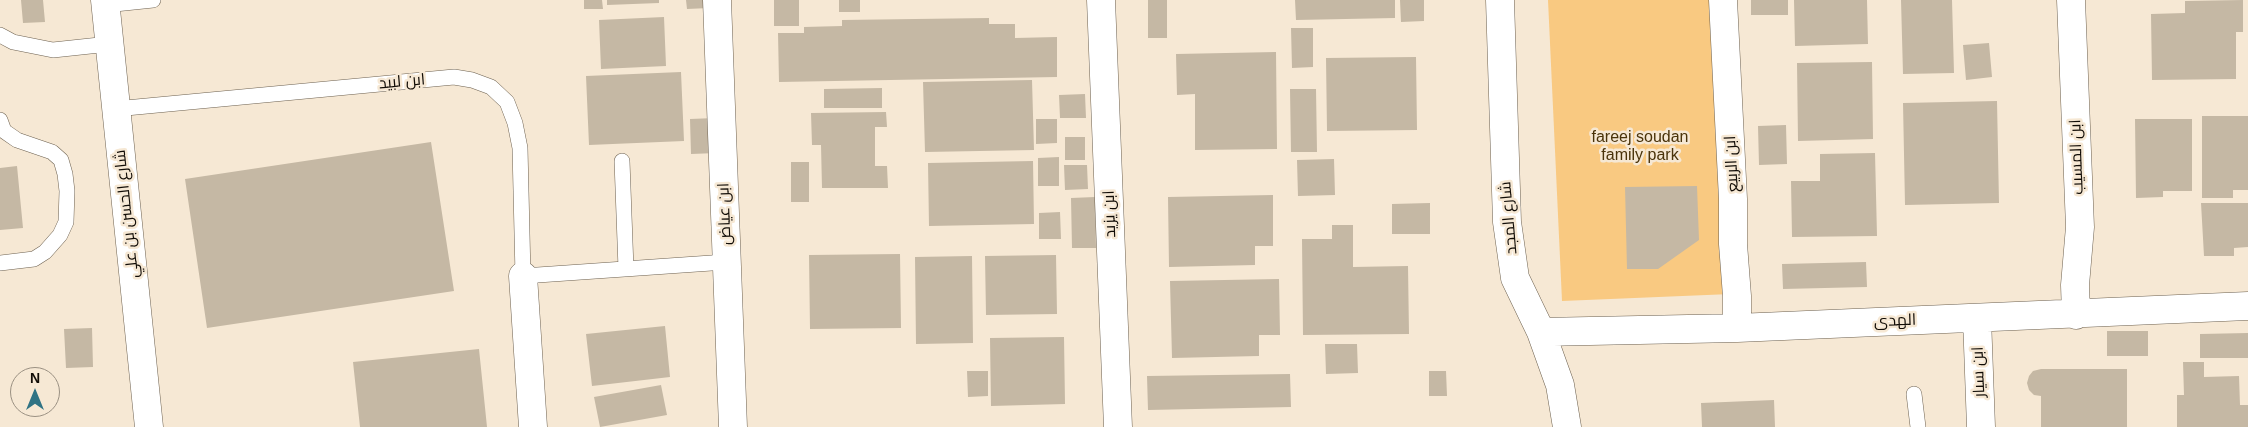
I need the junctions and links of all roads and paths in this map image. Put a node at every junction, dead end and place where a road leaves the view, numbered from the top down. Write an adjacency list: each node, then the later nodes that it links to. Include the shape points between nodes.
1 (153, 0): 7 (lane)
2 (717, 0): 13 (street, ابن عياض)
3 (1101, 0): 26 (street, ابن يزيد)
4 (1500, 0): 21 (street, شارع المجد, via 1507,222 1515,278)
5 (1723, 0): 20 (street, ابن الربيع)
6 (2071, 0): 18 (street, ابن المسيب, via 2080,227 2075,277)
7 (105, 3): 9 (street, شارع الحسن بن علي)
8 (0, 35): 9 (lane, via 13,42 53,50)
9 (109, 44): 10 (street, شارع الحسن بن علي)
10 (115, 109): 16 (lane, ابن لبيد, via 454,78 491,87 507,102 520,148); 23 (street, شارع الحسن بن علي)
11 (0, 120): 14 (lane, via 4,131 17,140 52,152 61,160 65,174 66,222 60,235 34,259)
12 (622, 161): 15 (lane)
13 (726, 262): 15 (lane); 25 (street, ابن عياض)
14 (0, 263)
15 (626, 269): 16 (lane)
16 (523, 276): 24 (street, ابن لبيد)
17 (2248, 306): 18 (street, الهدى)
18 (2076, 314): 19 (street, الهدى)
19 (1977, 318): 20 (street, الهدى); 29 (street, ابن سيار)
20 (1737, 328): 21 (street, الهدى)
21 (1541, 332): 27 (street, شارع المجد, via 1560,385)
22 (1914, 394): 28 (lane)
23 (149, 427)
24 (533, 427)
25 (733, 427)
26 (1118, 427)
27 (1567, 427)
28 (1918, 427)
29 (1981, 427)

